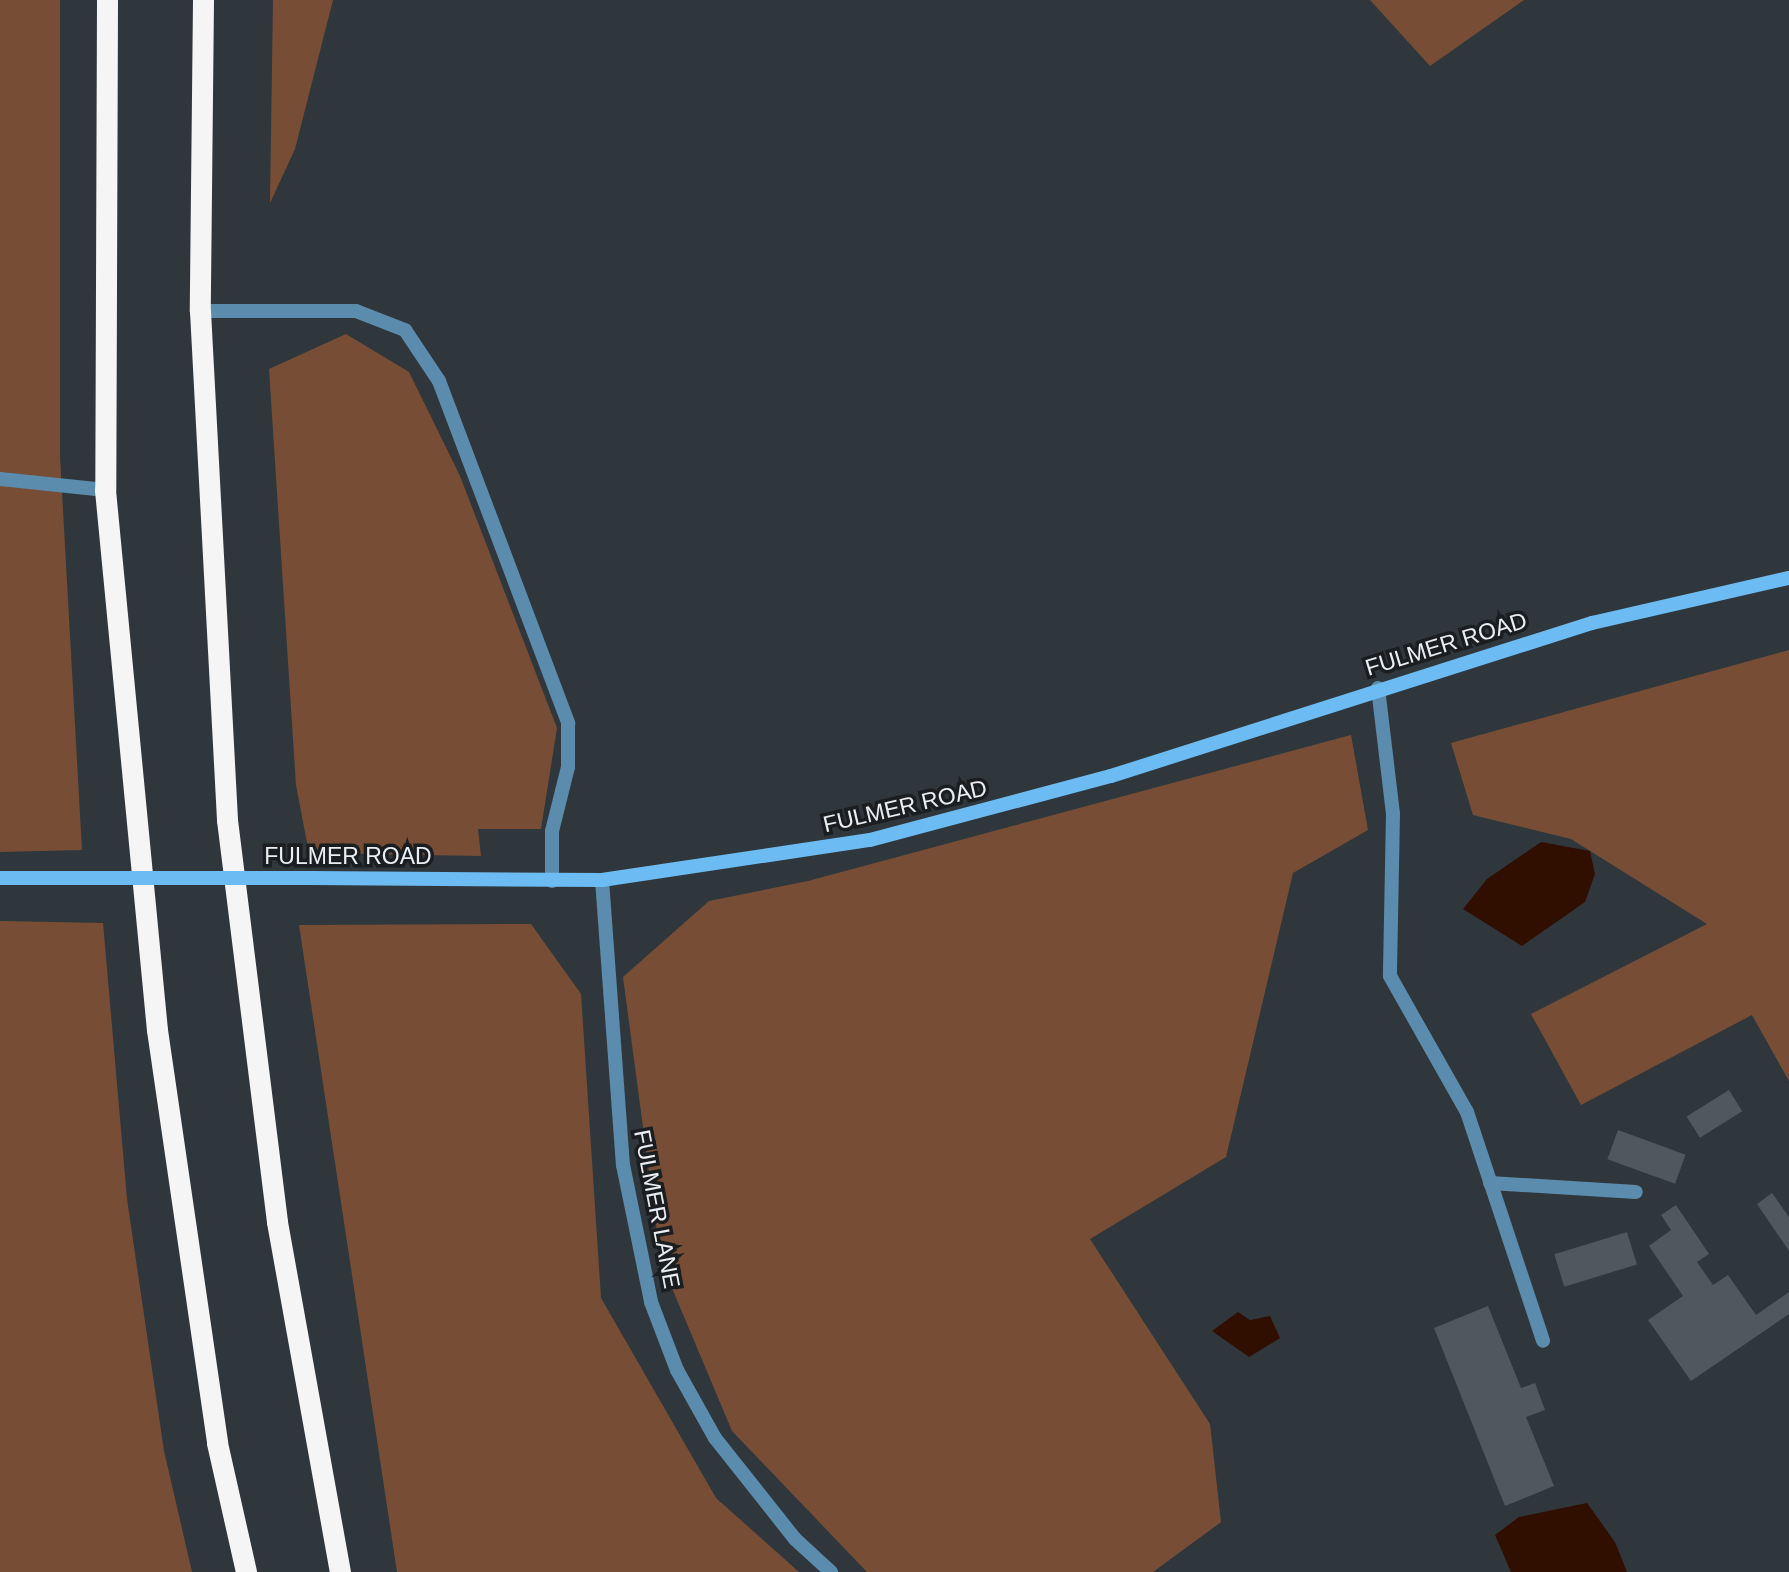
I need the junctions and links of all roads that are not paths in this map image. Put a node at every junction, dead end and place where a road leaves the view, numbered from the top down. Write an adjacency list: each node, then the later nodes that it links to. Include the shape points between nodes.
1 (107, 0): 5 (highway)
2 (203, 0): 3 (highway)
3 (200, 311): 10 (street, via 356,311 405,330 439,381 568,723 568,767 552,831); 15 (highway, via 227,820 277,1222)
4 (0, 479): 5 (street)
5 (106, 490): 14 (highway, via 157,1030 217,1444)
6 (1789, 578): 7 (street, FULMER ROAD, via 1592,623)
7 (1378, 688): 9 (street, FULMER ROAD, via 947,824 788,855); 11 (street, via 1393,814 1390,976 1467,1112)
8 (0, 878): 10 (street, FULMER ROAD, bridge)
9 (602, 880): 10 (street, FULMER ROAD); 16 (street, FULMER LANE, via 617,1112 651,1302 677,1370 715,1438 795,1539)
10 (552, 881)
11 (1490, 1183): 12 (street); 13 (street)
12 (1636, 1192)
13 (1543, 1341)
14 (246, 1572)
15 (340, 1572)
16 (831, 1572)

